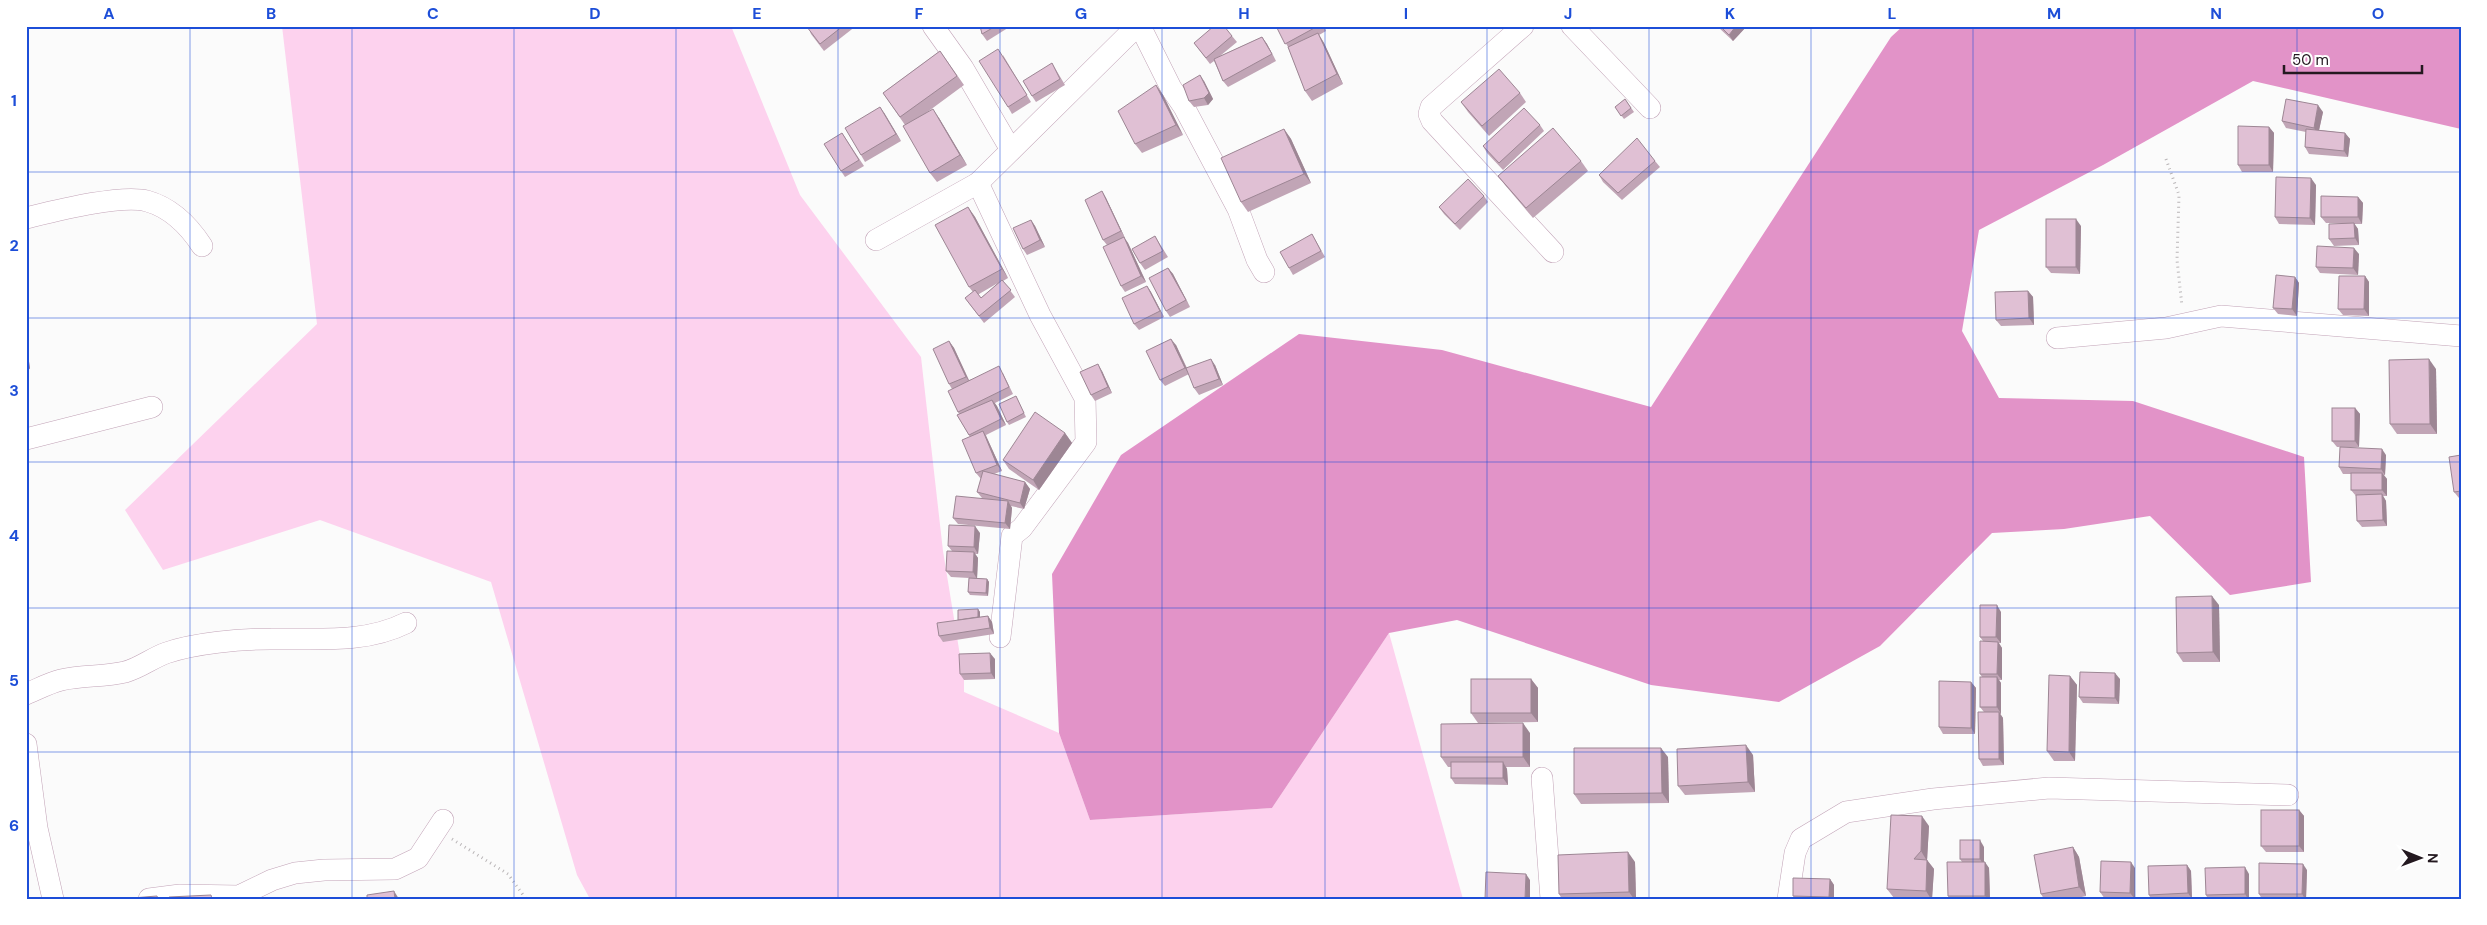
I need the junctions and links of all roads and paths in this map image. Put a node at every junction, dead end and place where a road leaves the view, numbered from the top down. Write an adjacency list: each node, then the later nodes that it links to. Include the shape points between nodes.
1 (933, 26): 6 (street, via 963,68)
2 (1139, 26): 6 (street); 13 (street, via 1238,209)
3 (1522, 26): 12 (street, via 1431,107 1429,114)
4 (1572, 26): 5 (street)
5 (1650, 108)
6 (1011, 150): 8 (street)
7 (2166, 159): 14 (path, via 2179,195 2177,260)
8 (978, 183): 10 (street); 20 (street, via 1040,315 1085,398 1086,442 1022,528 1012,536)
9 (26, 218): 11 (street, via 75,207 128,200 146,201 175,214)
10 (876, 240)
11 (202, 246)
12 (1553, 252)
13 (1264, 272)
14 (2184, 324): 15 (street, via 2221,316); 16 (street)
15 (2461, 336)
16 (2056, 338)
17 (152, 406): 18 (street)
18 (26, 439)
19 (406, 623): 21 (street, via 361,636 271,639 182,648 126,672 63,679)
20 (1000, 637)
21 (26, 694)
22 (26, 744): 26 (street, via 37,828)
23 (1542, 778): 29 (street)
24 (2288, 795): 30 (street, via 2049,788 1933,799 1846,812 1801,839 1795,854)
25 (443, 820): 27 (street, via 418,858 395,869 304,872 272,880 239,896 180,895); 28 (path, via 453,841 508,874)
26 (53, 899)
27 (149, 899)
28 (526, 899)
29 (1551, 899)
30 (1788, 899)

